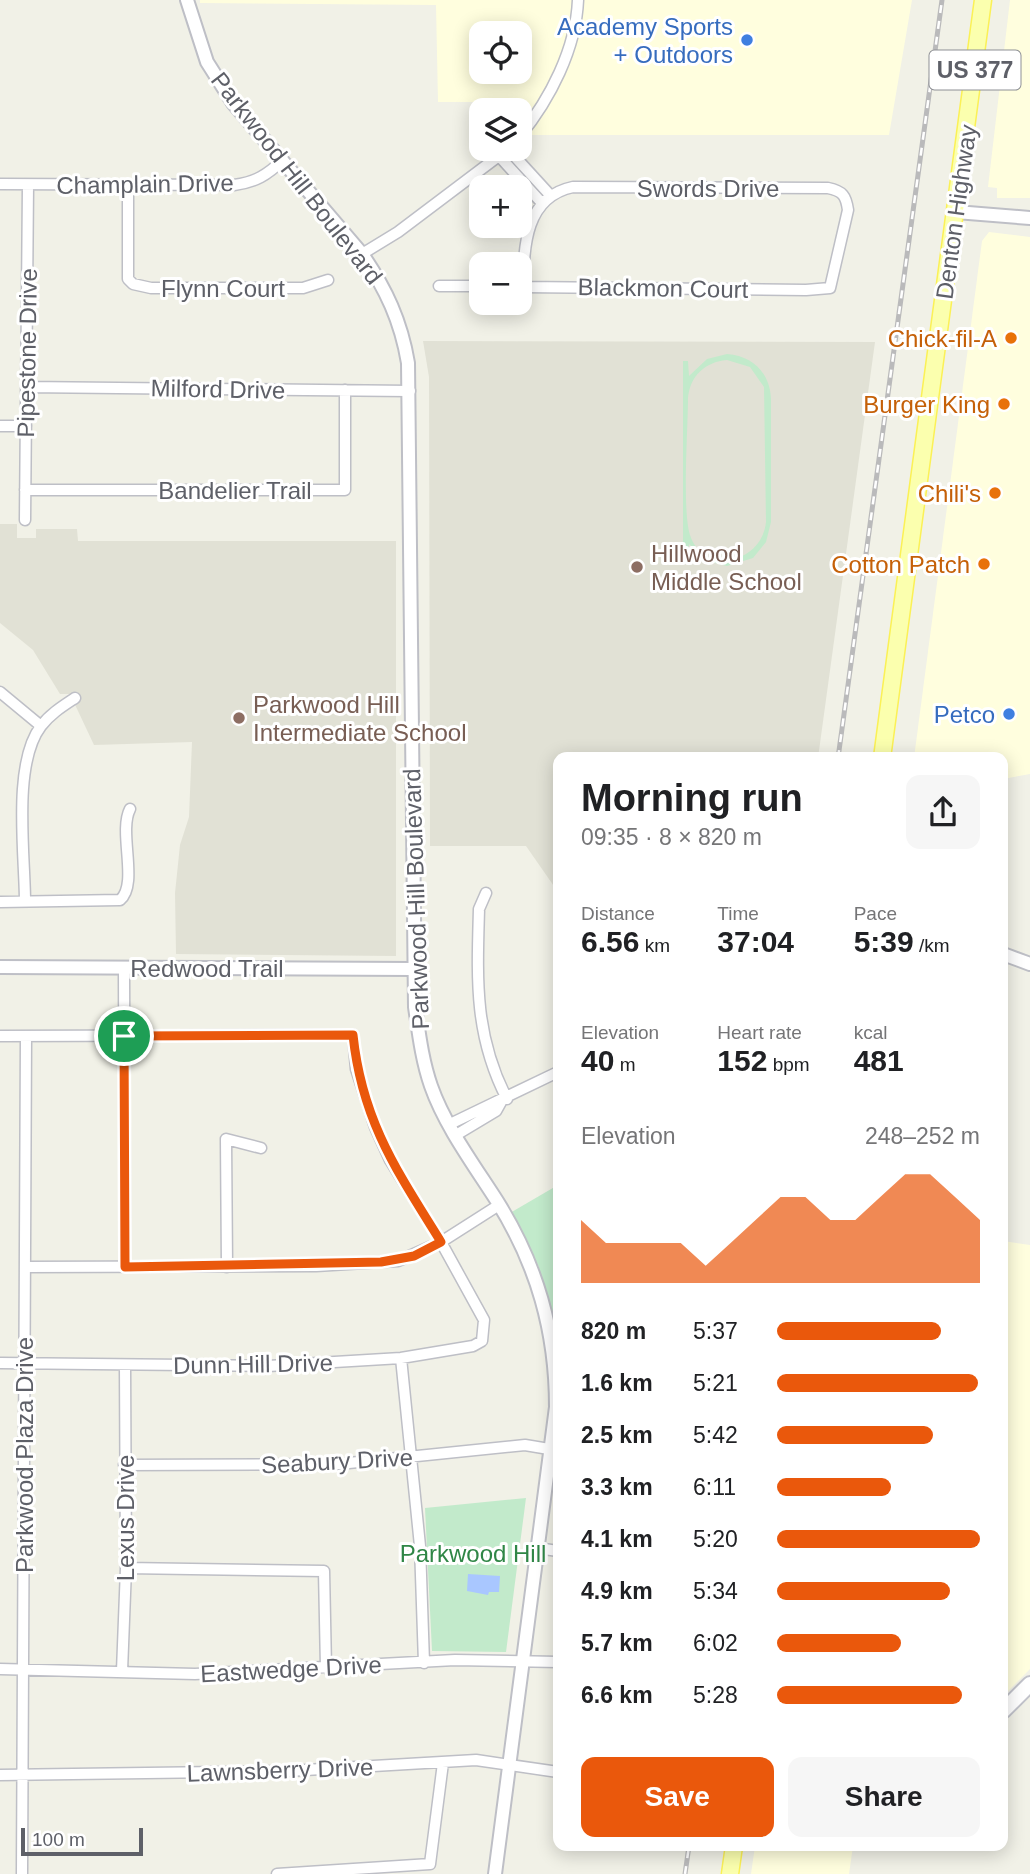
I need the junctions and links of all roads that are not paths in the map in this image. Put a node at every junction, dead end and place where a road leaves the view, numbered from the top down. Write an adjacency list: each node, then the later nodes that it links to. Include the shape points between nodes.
1 (187, 0): 5 (street, Parkwood Hill Boulevard, via 207,62 233,103)
2 (578, 0): 4 (street, via 560,70)
3 (984, 0): 14 (main road, Denton Highway / US 377)
4 (532, 116)
5 (283, 160): 11 (street, Champlain Drive, via 252,183); 17 (street, Parkwood Hill Boulevard)
6 (492, 161): 17 (street)
7 (512, 161): 13 (street)
8 (515, 161): 12 (street)
9 (0, 184): 10 (street, Champlain Drive)
10 (28, 185): 11 (street, Champlain Drive); 23 (street, Pipestone Drive)
11 (128, 187): 18 (street, Flynn Court, via 128,279 133,284 151,288 303,288)
12 (550, 195): 13 (street, Swords Drive); 22 (street, Swords Drive, via 573,187 839,190 846,197 848,210 835,277 830,288)
13 (541, 202): 16 (street, Swords Drive)
14 (956, 212): 15 (street); 33 (main road, Denton Highway / US 377)
15 (1030, 218)
16 (524, 252)
17 (362, 254): 25 (street, Parkwood Hill Boulevard, via 395,310)
18 (328, 280)
19 (439, 286): 20 (street)
20 (469, 286)
21 (532, 287): 22 (street, Blackmon Court)
22 (806, 290)
23 (26, 387): 24 (street, Milford Drive); 27 (street, Pipestone Drive)
24 (345, 390): 25 (street, Milford Drive); 28 (street, Bandelier Trail, via 345,490)
25 (410, 391): 42 (street, Parkwood Hill Boulevard)
26 (0, 426): 27 (street)
27 (26, 426): 28 (street, Pipestone Drive)
28 (26, 490): 29 (street, Pipestone Drive)
29 (25, 520)
30 (0, 692): 32 (street)
31 (75, 698): 32 (street)
32 (41, 726): 37 (street, via 25,780)
33 (883, 752)
34 (130, 809): 37 (street, via 123,897)
35 (486, 892): 47 (street, via 479,922 481,1030)
36 (0, 902): 37 (street)
37 (26, 902)
38 (1008, 956): 39 (street)
39 (1030, 964)
40 (0, 967): 41 (street, Redwood Trail)
41 (124, 968): 42 (street, Redwood Trail); 45 (street)
42 (414, 969): 48 (street, Parkwood Hill Boulevard, via 422,1053 431,1087)
43 (0, 1036): 44 (street)
44 (26, 1036): 45 (street); 52 (street, Parkwood Plaza Drive)
45 (124, 1036): 51 (street, via 353,1035 359,1079 375,1127); 53 (street)
46 (553, 1075): 47 (street)
47 (504, 1100): 48 (street, via 489,1103)
48 (453, 1130): 50 (street, Parkwood Hill Boulevard)
49 (261, 1148): 54 (street, via 226,1139)
50 (499, 1205): 51 (street); 56 (street, Parkwood Hill Boulevard, via 525,1249 548,1321)
51 (441, 1242): 54 (street, via 398,1261); 55 (street, Dunn Hill Drive, via 484,1320 482,1341)
52 (26, 1267): 53 (street); 58 (street, Parkwood Plaza Drive)
53 (125, 1267): 54 (street)
54 (227, 1267)
55 (401, 1358): 59 (street, Dunn Hill Drive, via 268,1367); 62 (street)
56 (553, 1358)
57 (0, 1363): 58 (street, Dunn Hill Drive)
58 (23, 1363): 59 (street, Dunn Hill Drive); 72 (street, Parkwood Plaza Drive)
59 (125, 1365): 63 (street, Lexus Drive)
60 (553, 1414): 61 (street, Parkwood Hill Boulevard)
61 (550, 1449): 62 (street, Seabury Drive, via 525,1445); 64 (street, Parkwood Hill Boulevard)
62 (411, 1458): 63 (street, Seabury Drive, via 311,1465); 68 (street)
63 (124, 1465): 66 (street, Lexus Drive)
64 (537, 1548): 65 (street); 69 (street, Parkwood Hill Boulevard)
65 (553, 1551)
66 (126, 1568): 70 (street, via 324,1571); 73 (street, Lexus Drive)
67 (553, 1662): 69 (street, Eastwedge Drive)
68 (425, 1663): 69 (street, Eastwedge Drive); 70 (street, Eastwedge Drive)
69 (522, 1663): 77 (street, Parkwood Hill Boulevard)
70 (326, 1668): 73 (street, Eastwedge Drive, via 195,1674)
71 (0, 1669): 72 (street, Eastwedge Drive)
72 (24, 1669): 73 (street, Eastwedge Drive); 80 (street, Parkwood Plaza Drive)
73 (122, 1671)
74 (1030, 1684): 75 (main road)
75 (1008, 1706)
76 (443, 1763): 77 (street, Lawnsberry Drive, via 477,1760); 80 (street, Lawnsberry Drive, via 288,1771); 83 (street, via 430,1864)
77 (508, 1766): 78 (street, Lawnsberry Drive); 84 (street, Parkwood Hill Boulevard)
78 (553, 1771)
79 (0, 1775): 80 (street, Lawnsberry Drive)
80 (23, 1775): 82 (street, Parkwood Plaza Drive)
81 (733, 1851): 85 (main road)
82 (22, 1874)
83 (276, 1874)
84 (495, 1874)
85 (730, 1874)

